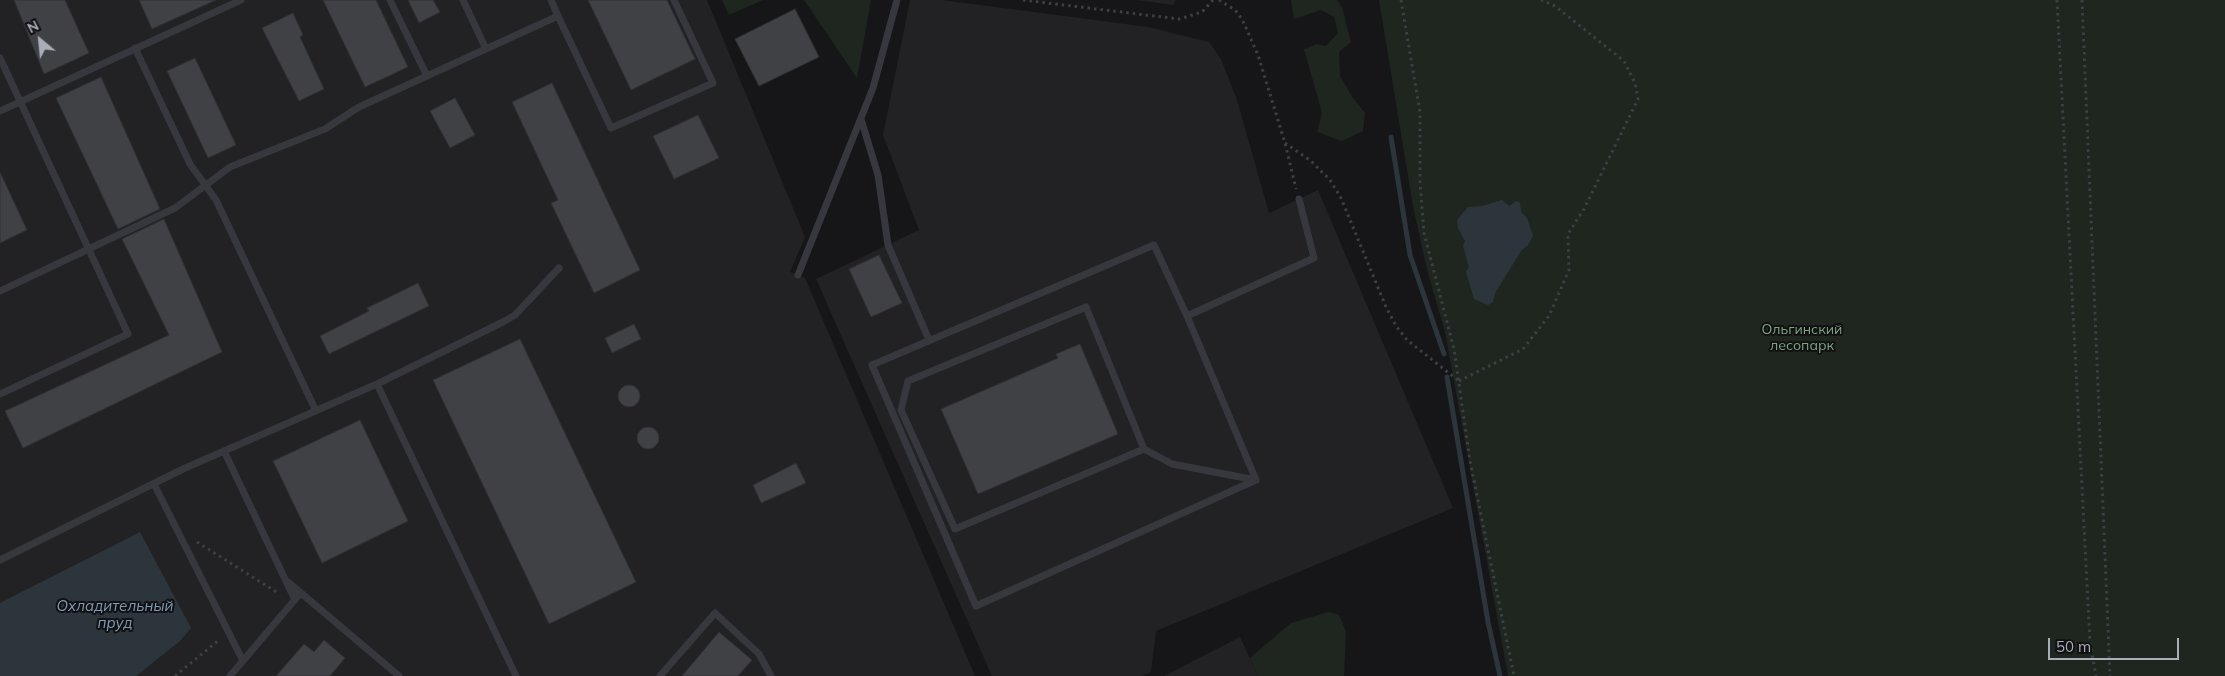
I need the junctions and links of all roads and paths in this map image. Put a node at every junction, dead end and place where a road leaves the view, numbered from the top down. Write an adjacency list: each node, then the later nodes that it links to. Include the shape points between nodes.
1 (241, 0): 15 (lane)
2 (390, 0): 18 (lane)
3 (463, 0): 16 (lane)
4 (551, 0): 14 (lane)
5 (674, 0): 14 (lane, via 713,83 611,128)
6 (897, 0): 21 (lane, via 874,88)
7 (1023, 0): 8 (path, via 1178,19 1202,12)
8 (1213, 0)
9 (1219, 0): 22 (path, via 1235,10 1249,33)
10 (1401, 0): 31 (path, via 1420,112 1424,233 1454,349)
11 (1541, 0): 31 (path, via 1555,6 1624,61 1635,83 1638,99 1584,209 1568,234 1569,270 1549,316 1524,349)
12 (2057, 0): 53 (path, via 2090,643)
13 (2082, 0): 54 (path)
14 (558, 16): 16 (lane)
15 (136, 48): 19 (lane); 23 (lane, via 190,164)
16 (486, 49): 18 (lane)
17 (0, 58): 19 (lane)
18 (427, 76): 23 (lane, via 359,107 325,129 230,167)
19 (20, 101): 20 (lane); 25 (lane)
20 (0, 110)
21 (861, 118): 27 (lane); 30 (lane, via 878,175 888,245)
22 (1285, 142): 24 (path); 31 (path, via 1330,180 1341,198 1396,326 1407,340)
23 (205, 185): 25 (lane, via 175,208); 34 (lane, via 216,200)
24 (1298, 196): 29 (lane, via 1314,258)
25 (89, 250): 28 (lane); 33 (lane, via 128,334)
26 (559, 268): 32 (lane, via 515,315)
27 (798, 275)
28 (0, 291)
29 (1187, 316): 30 (lane, via 1154,245); 37 (lane)
30 (929, 340): 37 (lane, via 872,364 976,606)
31 (1459, 382): 52 (path, via 1470,461)
32 (377, 384): 34 (lane); 49 (lane)
33 (0, 394)
34 (316, 411): 36 (lane)
35 (1144, 449): 35 (lane, via 1086,306 908,381 901,410 955,529); 37 (lane, via 1172,464)
36 (224, 451): 38 (lane); 41 (lane)
37 (1256, 480)
38 (154, 484): 39 (lane); 40 (lane)
39 (176, 529): 43 (path, via 270,589); 44 (lane)
40 (0, 560)
41 (286, 580): 42 (lane); 43 (lane)
42 (300, 593): 43 (lane); 48 (lane)
43 (295, 600): 45 (lane)
44 (228, 632): 45 (lane); 46 (path)
45 (243, 661): 47 (lane)
46 (175, 676)
47 (230, 676)
48 (399, 676)
49 (516, 676)
50 (660, 676): 51 (lane, via 715,613 759,654)
51 (771, 676)
52 (1514, 676)
53 (2096, 676)
54 (2110, 676)

